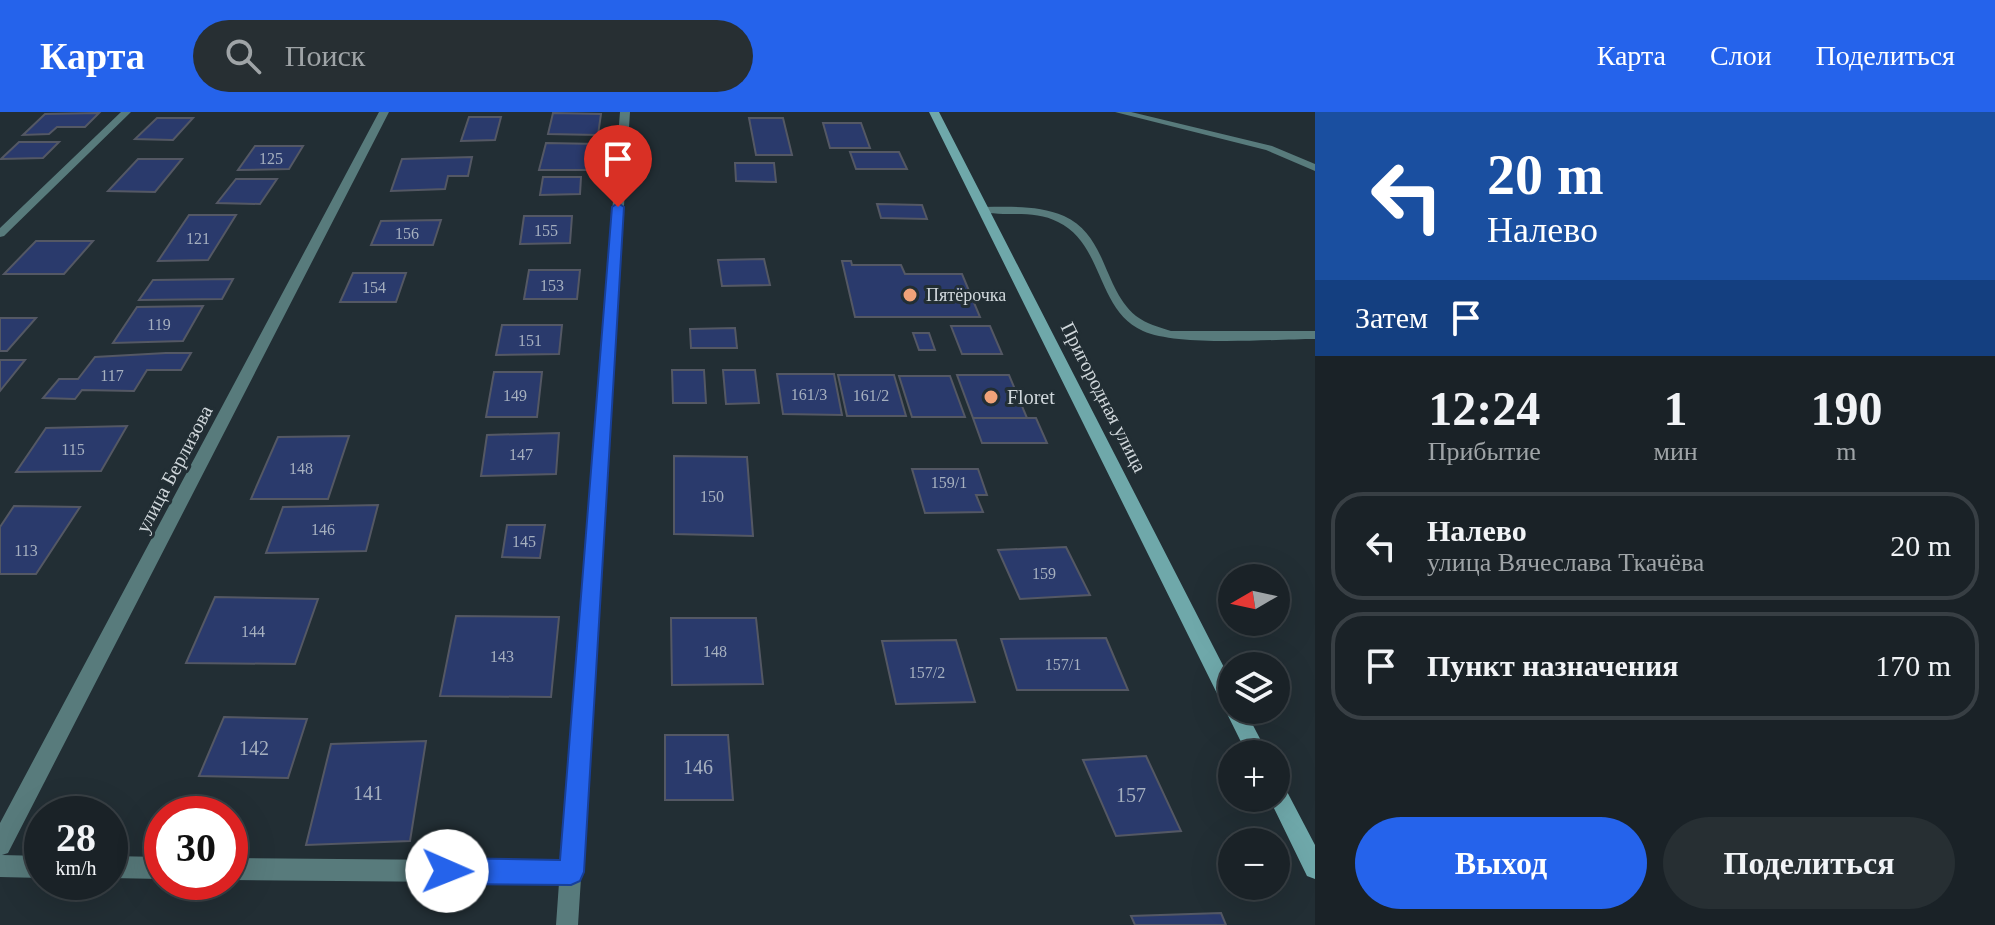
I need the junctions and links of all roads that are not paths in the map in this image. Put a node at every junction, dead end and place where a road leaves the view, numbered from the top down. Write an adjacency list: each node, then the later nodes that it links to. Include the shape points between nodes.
1 (126, 112): 8 (street)
2 (384, 112): 12 (street, улица Берлизова)
3 (625, 112): 17 (street)
4 (934, 112): 7 (street, Пригородная улица)
5 (1120, 112): 6 (street, via 1269,148)
6 (1315, 168)
7 (983, 210): 9 (street, via 1031,211 1071,224 1084,237 1127,317 1147,331); 10 (street, Пригородная улица)
8 (0, 234)
9 (1315, 335)
10 (1218, 675)
11 (1287, 812): 15 (street)
12 (0, 845)
13 (0, 866): 14 (street)
14 (24, 867)
15 (1315, 868)
16 (248, 869): 17 (street)
17 (571, 872): 18 (street)
18 (567, 925)

